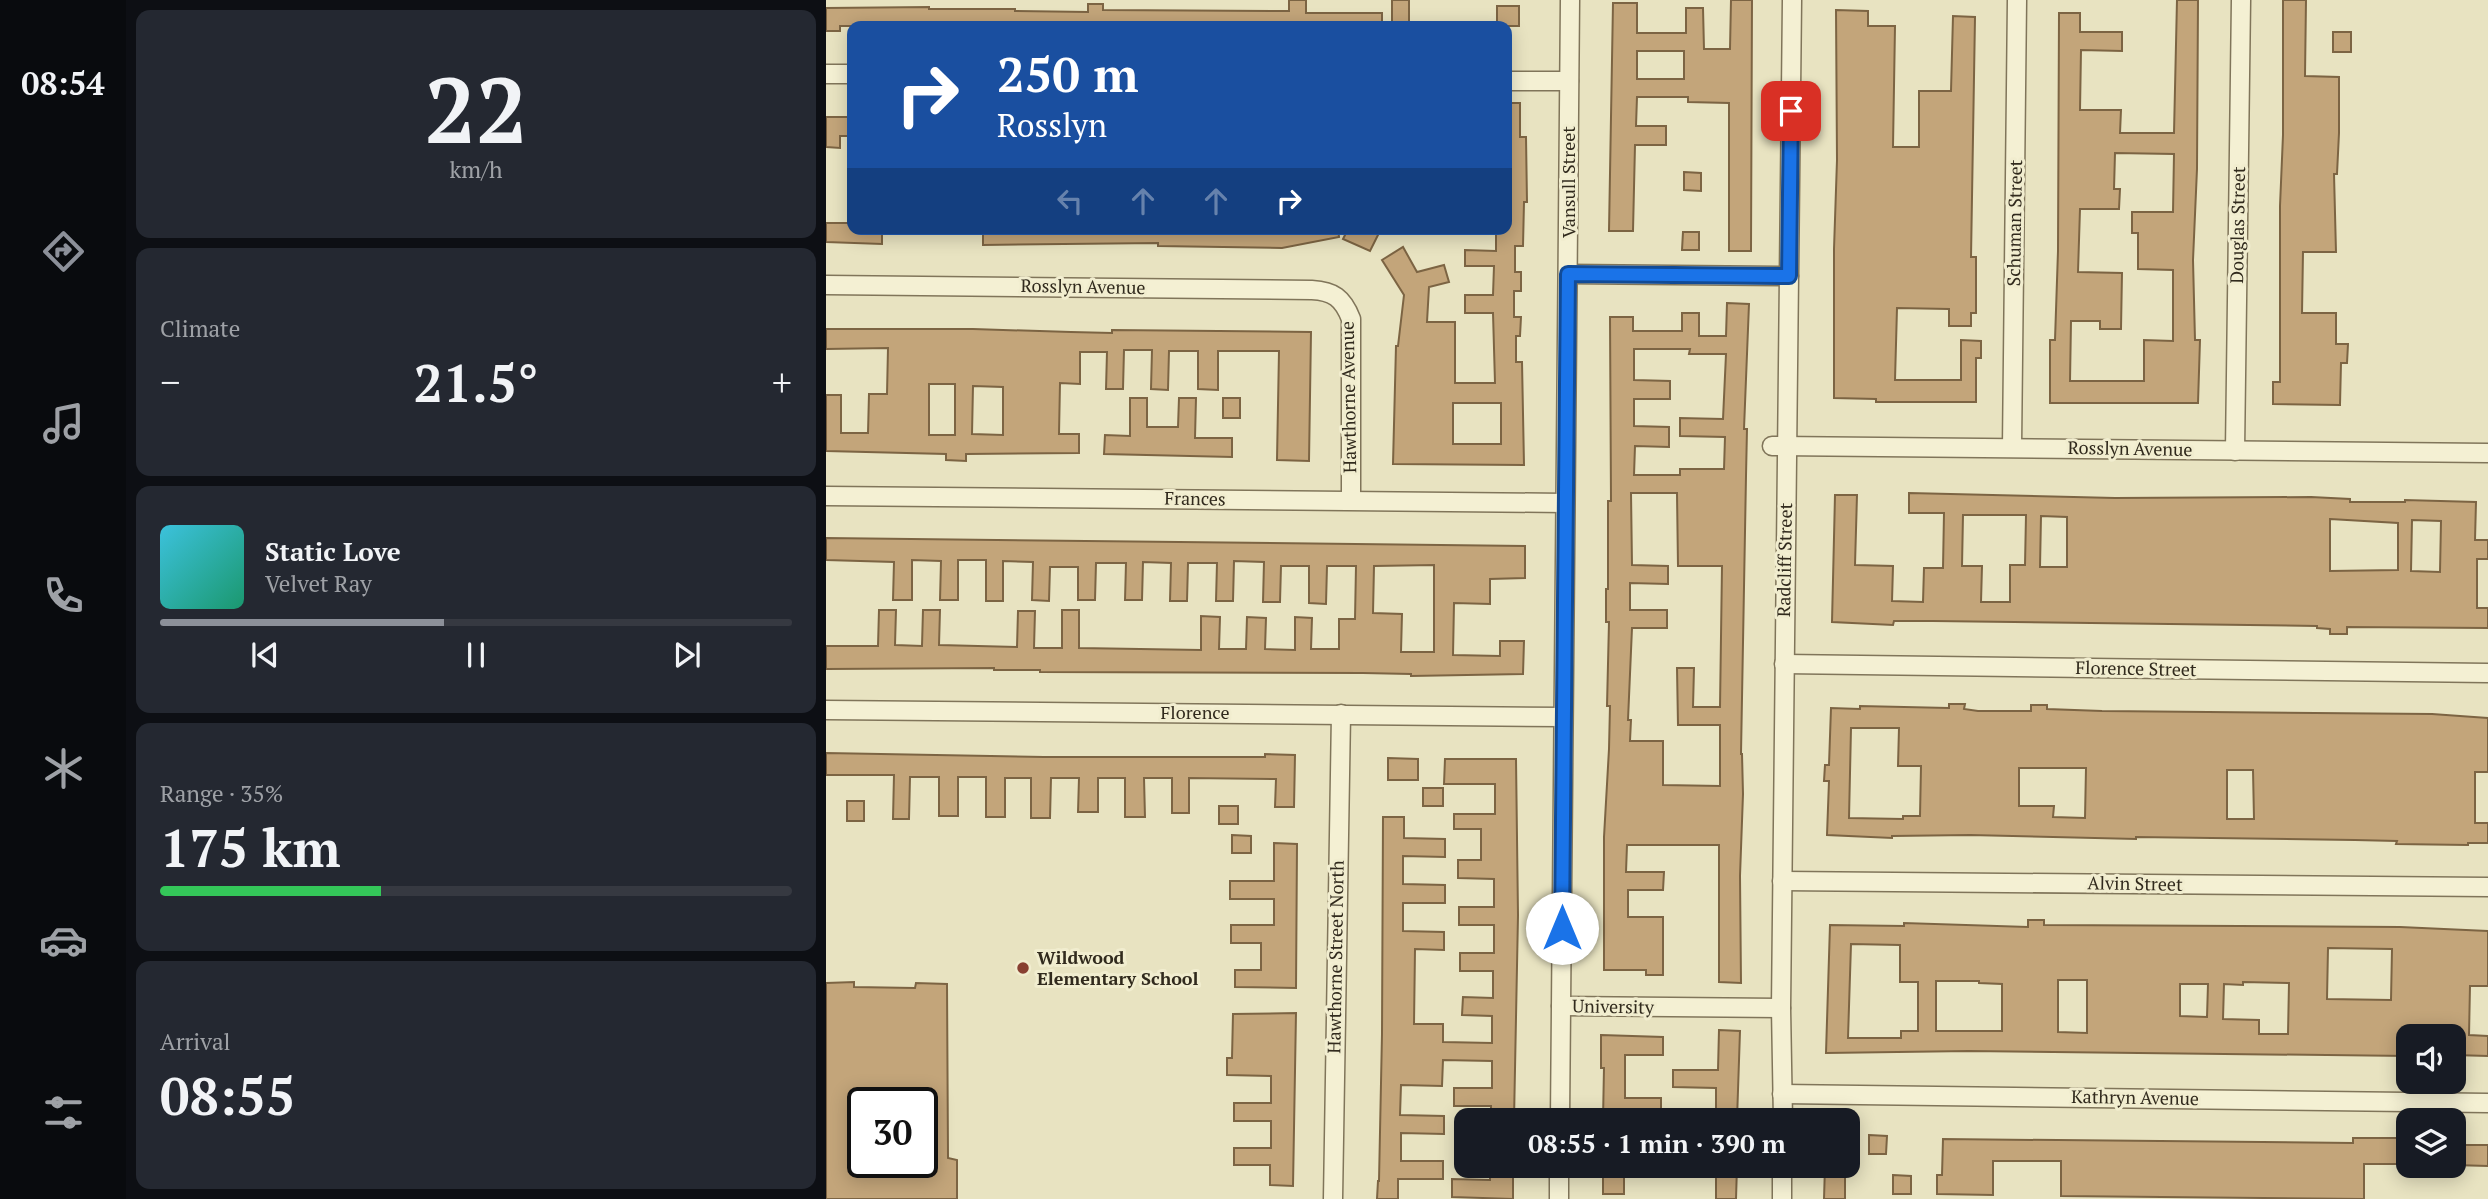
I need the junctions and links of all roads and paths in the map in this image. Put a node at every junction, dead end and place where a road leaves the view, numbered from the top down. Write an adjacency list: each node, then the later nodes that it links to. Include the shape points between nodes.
1 (1570, 0): 8 (street, Vansull Street)
2 (1792, 0): 10 (street, Radcliff Street)
3 (2017, 0): 14 (street, Schuman Street)
4 (2241, 0): 15 (street, Douglas Street)
5 (826, 74): 6 (street)
6 (847, 74)
7 (1512, 81): 8 (street)
8 (1569, 81): 9 (street, Vansull Street)
9 (1568, 274): 10 (street); 19 (street, Vansull Street)
10 (1789, 276): 13 (street, Radcliff Street)
11 (826, 285): 12 (street, Rosslyn Avenue, via 1312,289)
12 (1338, 296): 18 (street, Hawthorne Avenue, via 1351,319)
13 (1779, 446): 14 (street, Rosslyn Avenue); 20 (street, Radcliff Street)
14 (2012, 447): 15 (street, Rosslyn Avenue)
15 (2235, 451): 16 (street, Rosslyn Avenue)
16 (2488, 453)
17 (826, 495): 18 (street, Frances)
18 (1350, 500): 19 (street, Frances)
19 (1565, 503): 24 (street, Vansull Street)
20 (1784, 664): 21 (street, Florence Street); 25 (street, Radcliff Street)
21 (2488, 673)
22 (826, 710): 23 (street, Florence)
23 (1341, 714): 24 (street, Florence); 35 (street, Hawthorne Street North)
24 (1563, 717): 27 (street, Vansull Street)
25 (1782, 881): 26 (street, Alvin Street); 28 (street, Radcliff Street)
26 (2488, 887)
27 (1561, 1006): 28 (street, University); 31 (street, Vansull Street)
28 (1781, 1009): 29 (street, Radcliff Street)
29 (1782, 1094): 30 (street, Kathryn Avenue); 32 (street, Radcliff Street)
30 (2488, 1102)
31 (1560, 1108)
32 (1783, 1108)
33 (1559, 1178): 36 (street)
34 (1782, 1178): 37 (street)
35 (1333, 1199)
36 (1559, 1199)
37 (1782, 1199)

